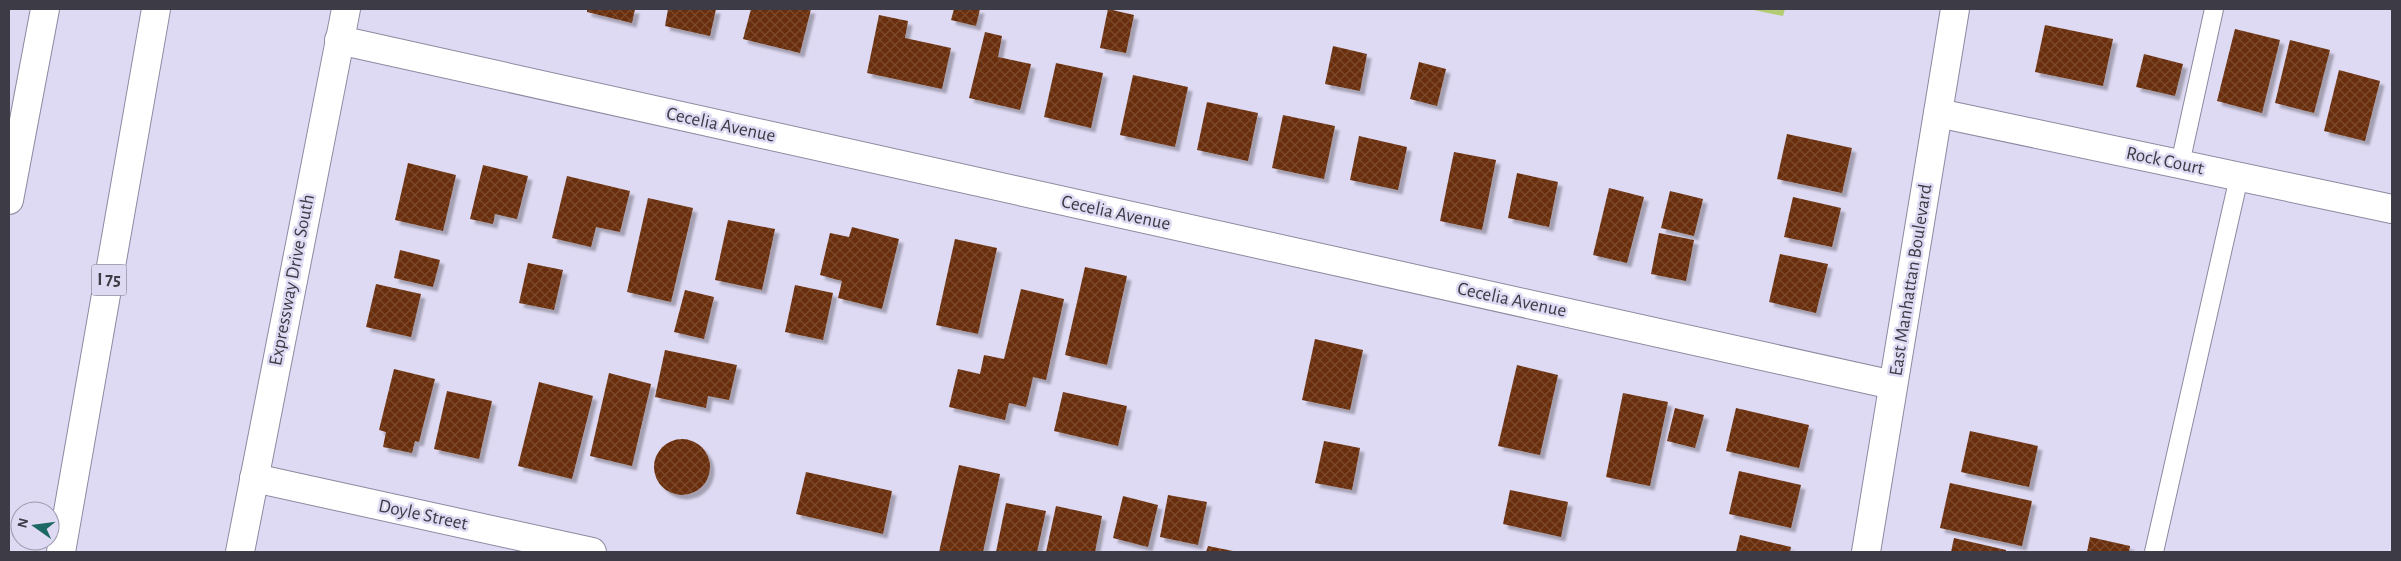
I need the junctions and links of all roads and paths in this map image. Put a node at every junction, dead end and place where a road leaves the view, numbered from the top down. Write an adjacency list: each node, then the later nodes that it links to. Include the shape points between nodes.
1 (45, 9): 10 (main road)
2 (156, 9): 14 (main road, I 75)
3 (346, 9): 6 (main road, Expressway Drive South)
4 (1955, 9): 7 (main road, East Manhattan Boulevard)
5 (2214, 9): 8 (lane)
6 (339, 40): 12 (main road, Cecelia Avenue); 13 (main road, Expressway Drive South)
7 (1938, 113): 8 (main road, Rock Court); 12 (main road, East Manhattan Boulevard)
8 (2180, 164): 9 (main road, Rock Court)
9 (2239, 177): 11 (main road, Rock Court); 18 (lane)
10 (9, 200)
11 (2392, 209)
12 (1893, 385): 17 (main road, East Manhattan Boulevard)
13 (254, 478): 15 (main road, Expressway Drive South); 16 (main road, Doyle Street)
14 (61, 552)
15 (240, 552)
16 (592, 552)
17 (1866, 552)
18 (2154, 552)

